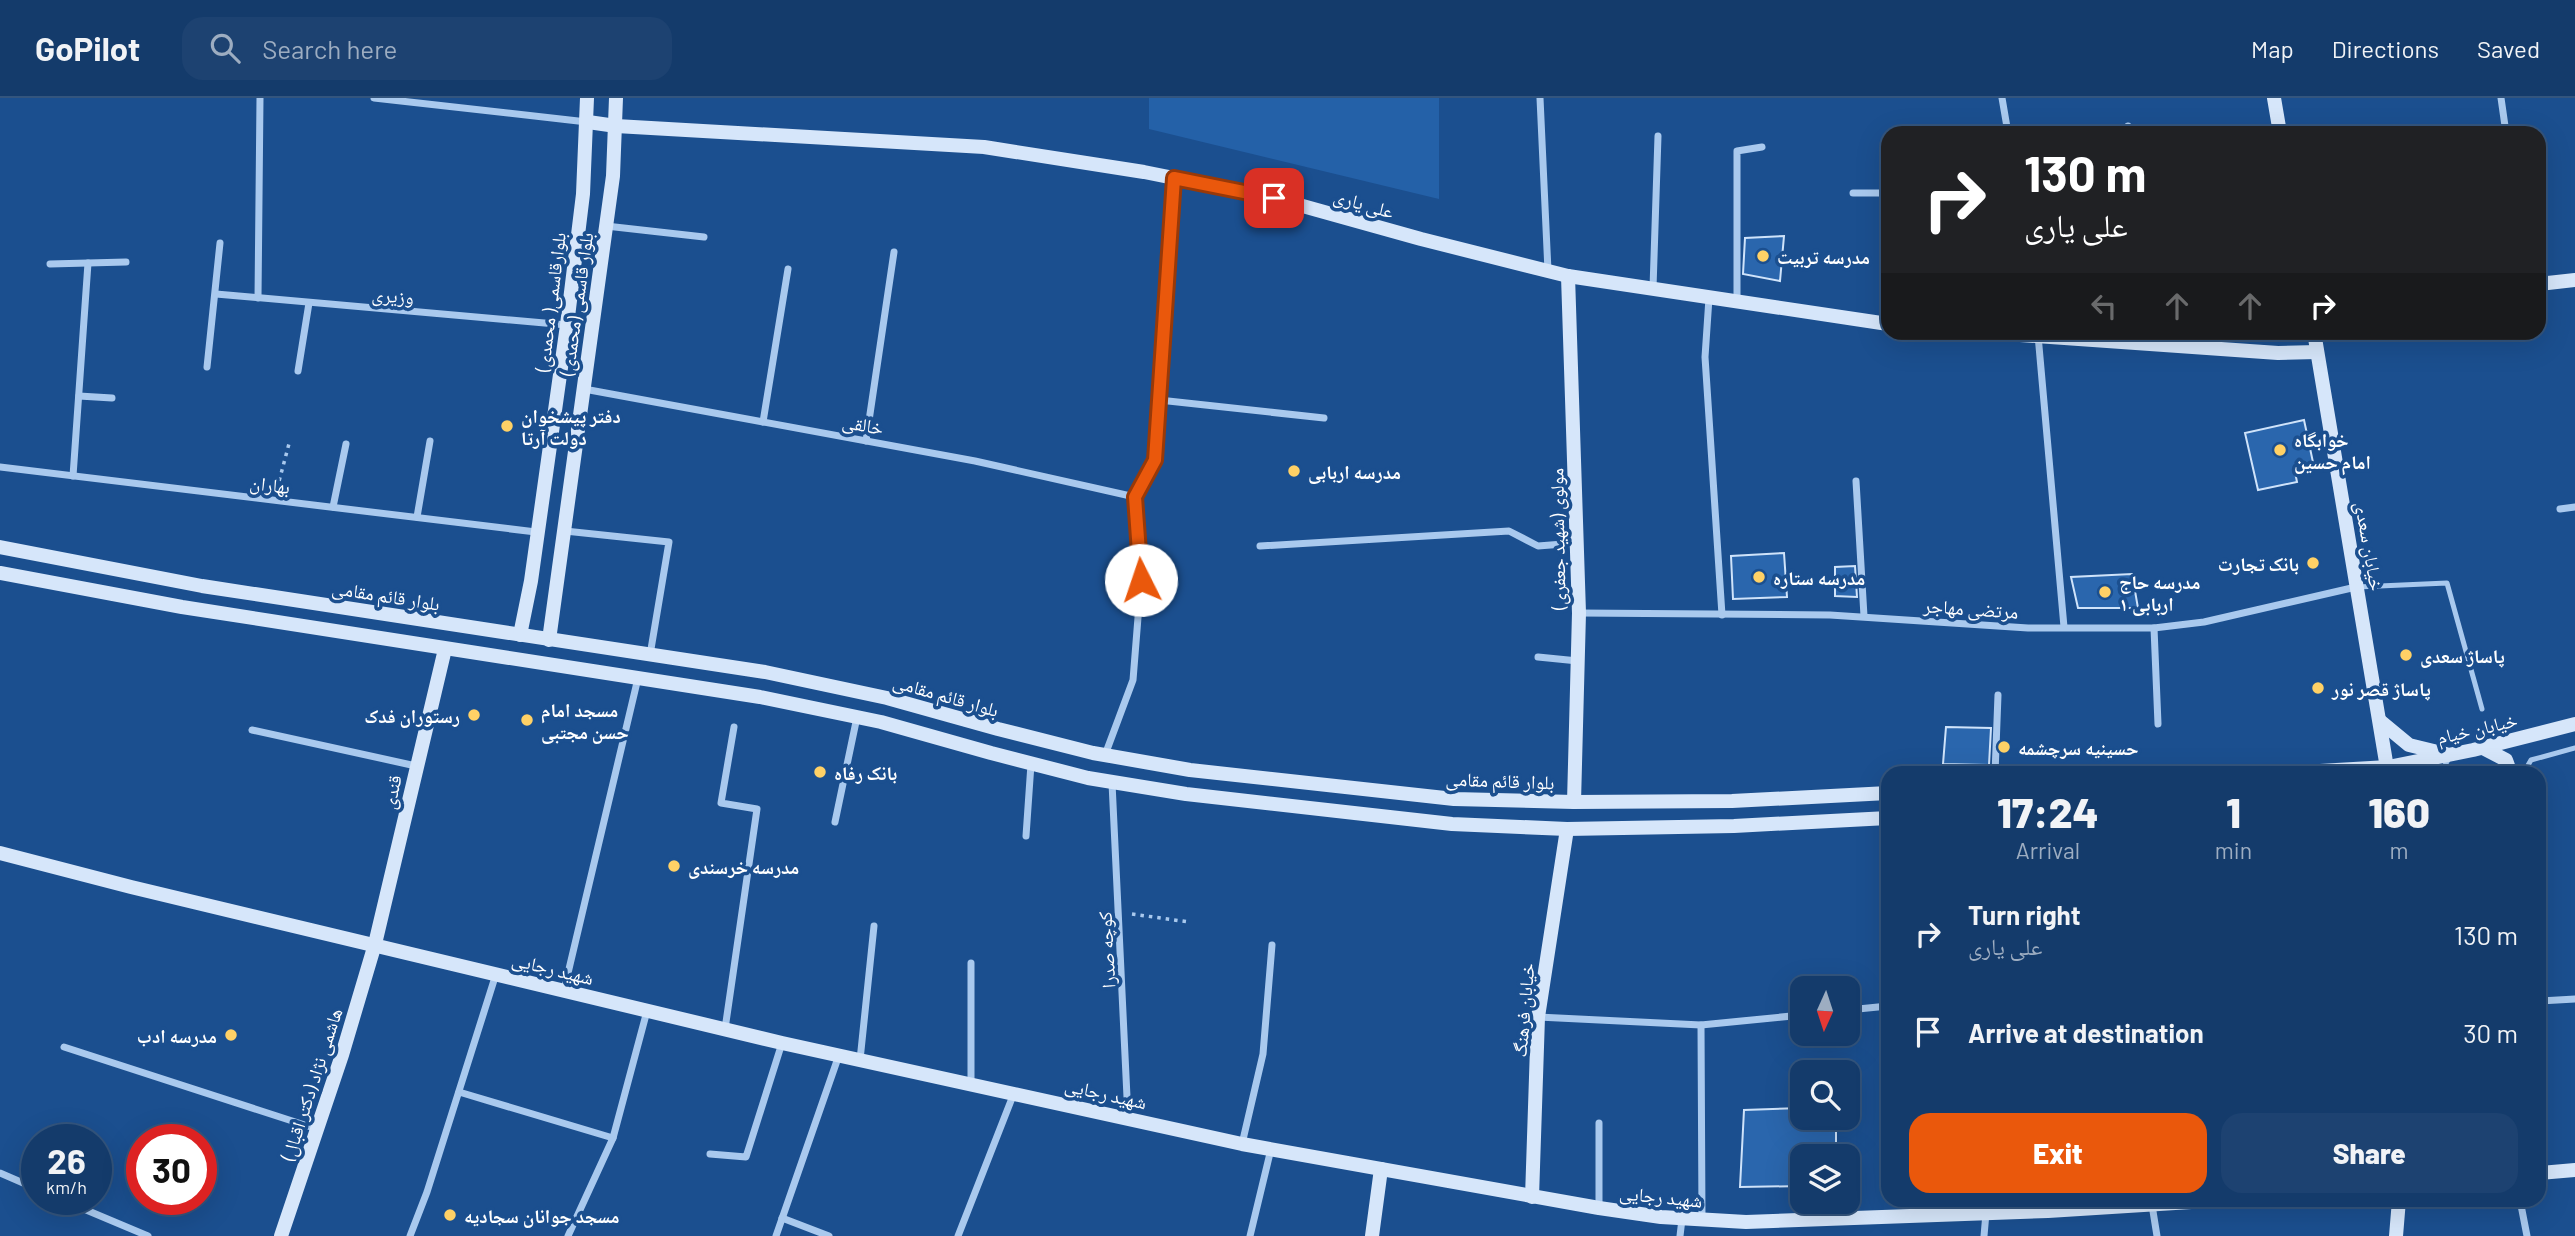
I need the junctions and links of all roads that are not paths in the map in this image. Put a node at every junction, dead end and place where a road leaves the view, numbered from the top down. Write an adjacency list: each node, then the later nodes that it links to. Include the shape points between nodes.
1 (260, 98): 33 (street)
2 (374, 98): 9 (street)
3 (587, 98): 9 (main road, بلوارقاسمی( محمدی))
4 (616, 98): 10 (main road, بلوار قاسمی (محمدی))
5 (1541, 98): 27 (street)
6 (2002, 98): 11 (street)
7 (2274, 98): 12 (main road)
8 (2501, 98): 13 (street)
9 (587, 122): 10 (main road, علی یاری); 38 (main road, بلوارقاسمی( محمدی))
10 (616, 126): 16 (main road, علی یاری, via 984,147); 19 (main road, بلوار قاسمی (محمدی))
11 (2007, 126)
12 (2279, 126)
13 (2505, 126)
14 (1658, 136): 31 (street)
15 (1762, 147): 35 (street, via 1737,151)
16 (1174, 178): 27 (main road, علی یاری, via 1274,198); 48 (street)
17 (1853, 193): 18 (street)
18 (1881, 193)
19 (606, 226): 20 (street); 45 (main road, بلوار قاسمی (محمدی))
20 (704, 237)
21 (220, 243): 32 (street)
22 (894, 253): 52 (street)
23 (126, 262): 24 (street)
24 (88, 263): 25 (street); 46 (street)
25 (50, 264)
26 (788, 269): 50 (street)
27 (1548, 271): 28 (main road, علی یاری)
28 (1568, 276): 31 (main road, علی یاری); 64 (main road, مولوی (شهید جعفری))
29 (2575, 280): 30 (main road)
30 (2546, 283)
31 (1653, 289): 34 (main road, علی یاری)
32 (216, 294): 33 (street, وزیری); 43 (street)
33 (258, 298): 36 (street, وزیری)
34 (1709, 298): 35 (main road, علی یاری); 74 (street, via 1705,357)
35 (1737, 302): 37 (main road, علی یاری)
36 (309, 303): 38 (street, وزیری); 44 (street)
37 (1881, 323)
38 (567, 325): 63 (main road, بلوارقاسمی( محمدی))
39 (2038, 340): 76 (street)
40 (2165, 340): 42 (main road, via 2278,353)
41 (2315, 340): 42 (main road, خیابان سعدی)
42 (2317, 352): 71 (main road, خیابان سعدی)
43 (207, 367)
44 (298, 371)
45 (584, 389): 50 (street, خالقی); 62 (main road, بلوار قاسمی (محمدی))
46 (79, 396): 47 (street); 55 (street)
47 (112, 398)
48 (1159, 400): 49 (street); 57 (street, via 1155,460)
49 (1324, 418)
50 (763, 422): 52 (street, خالقی)
51 (430, 441): 61 (street)
52 (866, 441): 57 (street, خالقی)
53 (346, 444): 58 (street)
54 (0, 467): 55 (street, بهاران)
55 (73, 476): 58 (street, بهاران)
56 (1856, 481): 75 (street)
57 (1135, 497): 97 (street, via 1141,580 1133,680)
58 (333, 507): 61 (street, بهاران)
59 (2575, 507): 60 (street)
60 (2560, 509)
61 (416, 517): 63 (street, بهاران)
62 (565, 531): 69 (main road, بلوار قاسمی (محمدی)); 81 (street, via 669,542)
63 (536, 532): 68 (main road, بلوارقاسمی( محمدی))
64 (1577, 542): 65 (street, via 1538,546 1509,531); 73 (main road, مولوی (شهید جعفری))
65 (1260, 546)
66 (0, 547): 70 (main road, بلوار قائم مقامی)
67 (0, 573): 72 (main road)
68 (531, 581): 69 (main road, via 538,586); 78 (main road, بلوارقاسمی( محمدی))
69 (556, 584): 79 (main road, بلوار قاسمی (محمدی))
70 (202, 586): 72 (main road); 78 (main road, بلوار قائم مقامی)
71 (2357, 587): 77 (street, مرتضی مهاجر, via 2204,622); 86 (lane, via 2447,583); 88 (main road, خیابان سعدی)
72 (199, 610): 80 (main road)
73 (1578, 613): 74 (street, مرتضی مهاجر); 83 (main road, مولوی (شهید جعفری))
74 (1722, 615): 75 (street, مرتضی مهاجر)
75 (1864, 616): 76 (street, مرتضی مهاجر)
76 (2064, 627): 77 (street, مرتضی مهاجر)
77 (2154, 628): 89 (street)
78 (520, 635): 79 (main road, بلوار قائم مقامی)
79 (549, 640): 81 (main road, بلوار قائم مقامی)
80 (445, 649): 84 (main road); 100 (main road, قندی)
81 (650, 655): 92 (main road, بلوار قائم مقامی, via 765,672 887,698)
82 (1538, 657): 83 (street)
83 (1578, 661): 110 (main road, مولوی (شهید جعفری))
84 (638, 678): 87 (main road, via 760,696); 122 (street)
85 (1998, 695): 101 (street)
86 (2482, 709)
87 (857, 717): 96 (main road); 112 (street)
88 (2380, 721): 98 (main road, via 2409,745); 102 (main road, خیابان سعدی)
89 (2158, 724)
90 (2575, 724): 94 (main road, خیابان خیام)
91 (734, 727): 131 (street, via 721,803 757,809)
92 (998, 729): 96 (main road); 97 (main road, بلوار قائم مقامی)
93 (252, 730): 100 (street)
94 (2483, 748): 98 (main road, خیابان خیام); 105 (main road)
95 (2575, 748): 106 (lane, via 2531,760)
96 (991, 753): 99 (main road)
97 (1105, 755): 110 (main road, بلوار قائم مقامی, via 1190,770 1454,799)
98 (2451, 755): 103 (main road, خیابان خیام); 104 (lane)
99 (1031, 763): 107 (main road); 115 (street)
100 (416, 766): 118 (main road, قندی)
101 (1996, 766)
102 (2387, 766)
103 (2405, 766)
104 (2445, 766)
105 (2507, 766)
106 (2528, 766)
107 (1112, 782): 114 (main road, via 1452,824); 139 (street, کوچه صدرا)
108 (1881, 793): 109 (main road, بلوار قائم مقامی)
109 (1773, 799): 110 (main road, بلوار قائم مقامی); 113 (main road)
110 (1574, 802)
111 (1881, 818): 113 (main road)
112 (835, 822)
113 (1775, 824): 114 (main road)
114 (1567, 829): 129 (main road, خیابان فرهنگ)
115 (1026, 836)
116 (0, 853): 118 (main road, شهید رجایی)
117 (874, 926): 135 (street)
118 (375, 944): 121 (main road, شهید رجایی); 141 (main road, هاشمی نژاد (دکتر اقبال))
119 (1272, 946): 143 (street, via 1263,1054)
120 (971, 962): 136 (street)
121 (496, 973): 122 (main road, شهید رجایی); 137 (street)
122 (564, 990): 127 (main road, شهید رجایی)
123 (2575, 999): 124 (street)
124 (2546, 1000)
125 (1881, 1007): 126 (street)
126 (1860, 1009)
127 (647, 1012): 131 (main road, شهید رجایی); 142 (street)
128 (1790, 1016): 130 (street)
129 (1538, 1017): 130 (street); 151 (main road, خیابان فرهنگ)
130 (1701, 1025): 161 (street)
131 (725, 1029): 132 (main road, شهید رجایی)
132 (782, 1043): 134 (main road, شهید رجایی); 145 (street, via 746,1157)
133 (64, 1047): 141 (street)
134 (840, 1054): 135 (main road, شهید رجایی); 159 (street)
135 (860, 1059): 136 (main road, شهید رجایی)
136 (971, 1083): 138 (main road, شهید رجایی)
137 (459, 1092): 142 (street); 164 (street)
138 (1014, 1093): 139 (main road, شهید رجایی); 168 (street)
139 (1128, 1118): 143 (main road, شهید رجایی)
140 (1599, 1123): 156 (street)
141 (317, 1129): 163 (main road, هاشمی نژاد (دکتر اقبال))
142 (613, 1138): 165 (street)
143 (1242, 1144): 144 (main road, شهید رجایی)
144 (1271, 1149): 146 (main road, شهید رجایی); 169 (street)
145 (710, 1154)
146 (1381, 1169): 151 (main road, شهید رجایی); 170 (main road)
147 (2575, 1170): 148 (main road)
148 (2546, 1172)
149 (0, 1173): 150 (street)
150 (21, 1182)
151 (1532, 1197): 156 (main road, شهید رجایی)
152 (2039, 1207): 157 (main road, شهید رجایی)
153 (2152, 1207): 173 (street)
154 (2398, 1207): 174 (main road)
155 (2521, 1207): 175 (street)
156 (1599, 1208): 160 (main road, شهید رجایی)
157 (1986, 1213): 161 (main road, شهید رجایی); 172 (street)
158 (98, 1215): 162 (street)
159 (782, 1218): 166 (street); 167 (street)
160 (1682, 1219): 161 (main road, شهید رجایی); 171 (street)
161 (1702, 1221)
162 (148, 1236)
163 (281, 1236)
164 (410, 1236)
165 (568, 1236)
166 (776, 1236)
167 (829, 1236)
168 (958, 1236)
169 (1250, 1236)
170 (1372, 1236)
171 (1680, 1236)
172 (1984, 1236)
173 (2157, 1236)
174 (2396, 1236)
175 (2527, 1236)

